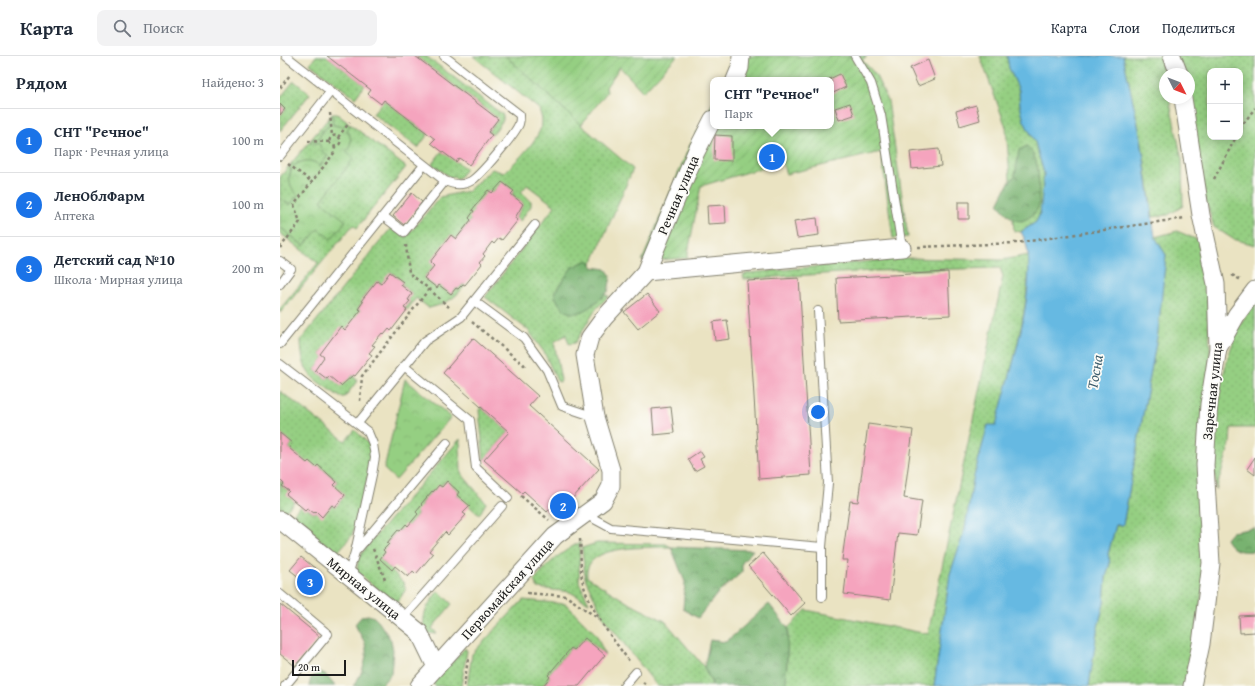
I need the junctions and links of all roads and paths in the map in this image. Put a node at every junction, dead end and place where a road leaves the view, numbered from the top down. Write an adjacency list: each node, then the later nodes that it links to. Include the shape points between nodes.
1 (286, 56): 8 (lane)
2 (444, 56): 20 (lane, via 520,115 519,124 514,132 472,180 460,185)
3 (741, 56): 7 (street)
4 (855, 56): 27 (lane, via 871,83 882,115)
5 (1172, 56): 6 (street)
6 (1177, 68)
7 (736, 77)
8 (331, 91): 11 (lane); 15 (lane)
9 (1184, 104): 37 (street, Заречная улица, via 1201,215 1216,284)
10 (1255, 108): 12 (path)
11 (358, 112): 14 (path); 19 (lane)
12 (1243, 124)
13 (710, 125): 29 (street, Речная улица, via 696,152)
14 (338, 137): 16 (path, via 332,136); 17 (path, via 340,144)
15 (293, 140): 16 (path); 18 (lane)
16 (329, 142): 17 (path)
17 (335, 147): 21 (path, via 334,153)
18 (283, 159): 21 (path)
19 (424, 165): 20 (lane); 22 (lane)
20 (445, 181): 25 (lane)
21 (312, 182): 26 (path, via 294,205 300,222)
22 (383, 216): 25 (lane); 36 (lane)
23 (1167, 222): 27 (path, via 1016,243)
24 (535, 225): 33 (lane)
25 (404, 232): 31 (path, via 409,273)
26 (280, 248)
27 (902, 248): 29 (street)
28 (280, 261): 30 (lane, via 291,270)
29 (646, 272): 41 (street, Речная улица, via 590,337 585,355)
30 (280, 284)
31 (429, 289): 35 (path); 42 (path, via 362,376)
32 (1255, 290): 37 (street, via 1237,314)
33 (474, 301): 35 (lane); 38 (lane, via 524,338)
34 (818, 312): 52 (lane, via 828,483)
35 (461, 317): 38 (path, via 477,324 524,365); 40 (lane, via 425,341)
36 (280, 344)
37 (1218, 348): 66 (street, Заречная улица, via 1209,404 1205,465 1211,563 1202,637)
38 (538, 357): 41 (lane, via 555,386 562,406)
39 (280, 364): 42 (lane)
40 (404, 366): 42 (lane); 44 (lane, via 470,420 476,468)
41 (595, 417): 45 (street, Речная улица, via 611,470 610,486)
42 (358, 423): 53 (lane, via 368,432 375,457)
43 (447, 443): 51 (lane)
44 (508, 498)
45 (603, 501): 48 (street, Первомайская улица)
46 (530, 504): 50 (path)
47 (502, 506): 58 (lane)
48 (585, 514): 50 (street, Первомайская улица); 52 (lane, via 611,528)
49 (280, 520): 54 (street, Мирная улица)
50 (562, 530): 55 (street, Первомайская улица); 59 (path, via 580,540 583,580)
51 (366, 540): 53 (lane); 58 (path, via 375,552)
52 (822, 547): 57 (lane)
53 (355, 552): 54 (lane)
54 (348, 575): 58 (street, Мирная улица)
55 (505, 591): 59 (path, via 566,596); 60 (street, Первомайская улица)
56 (280, 594): 62 (lane, via 328,634)
57 (822, 597)
58 (398, 616): 60 (street, Мирная улица, via 419,632)
59 (599, 619): 61 (path)
60 (436, 667): 63 (street, Первомайская улица)
61 (636, 672): 64 (lane); 65 (path)
62 (290, 684)
63 (419, 686)
64 (624, 686)
65 (647, 686)
66 (1192, 686)

